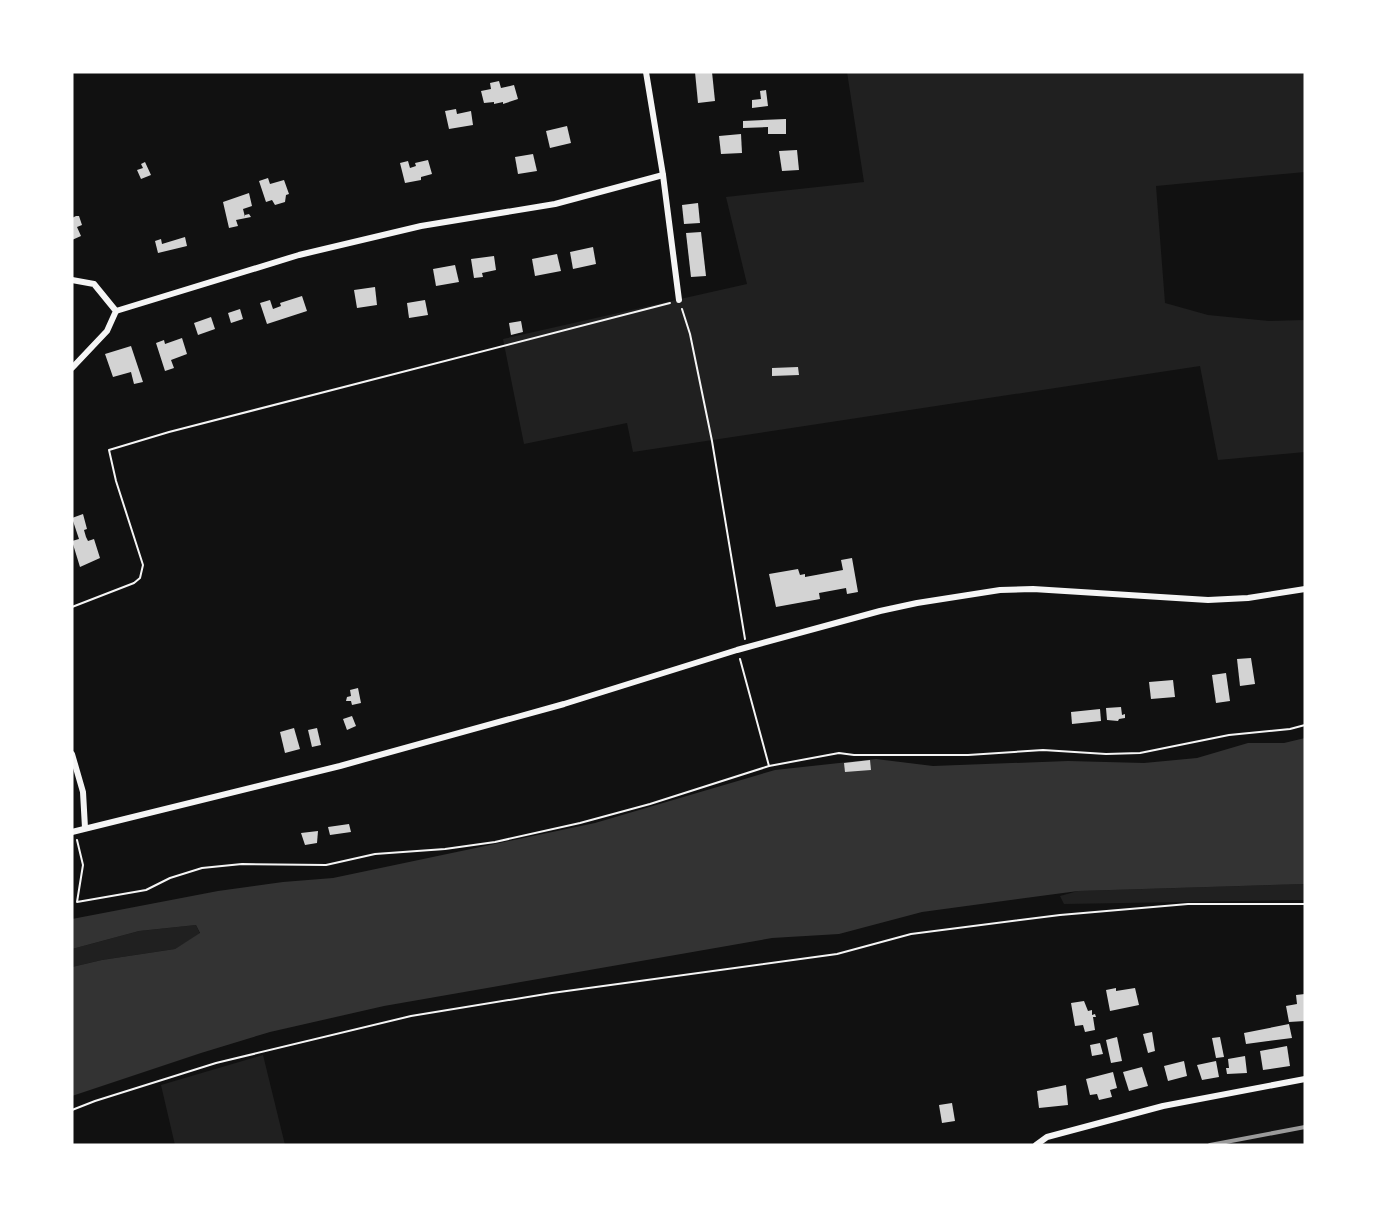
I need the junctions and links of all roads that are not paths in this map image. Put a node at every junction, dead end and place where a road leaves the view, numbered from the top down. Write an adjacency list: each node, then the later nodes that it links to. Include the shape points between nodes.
1 (646, 72): 2 (street)
2 (663, 176): 4 (street); 5 (street, via 555,204 421,226 299,255)
3 (72, 280): 5 (street, via 94,284)
4 (679, 300)
5 (116, 311): 6 (street, via 107,331)
6 (72, 368)
7 (1305, 589): 9 (street, via 1208,600 1033,589 951,597 880,611 737,650 564,704 340,766)
8 (72, 754): 9 (street, via 83,792)
9 (85, 828): 10 (street)
10 (73, 832)
11 (1305, 1079): 12 (street, via 1163,1106 1047,1137)
12 (1036, 1145)

